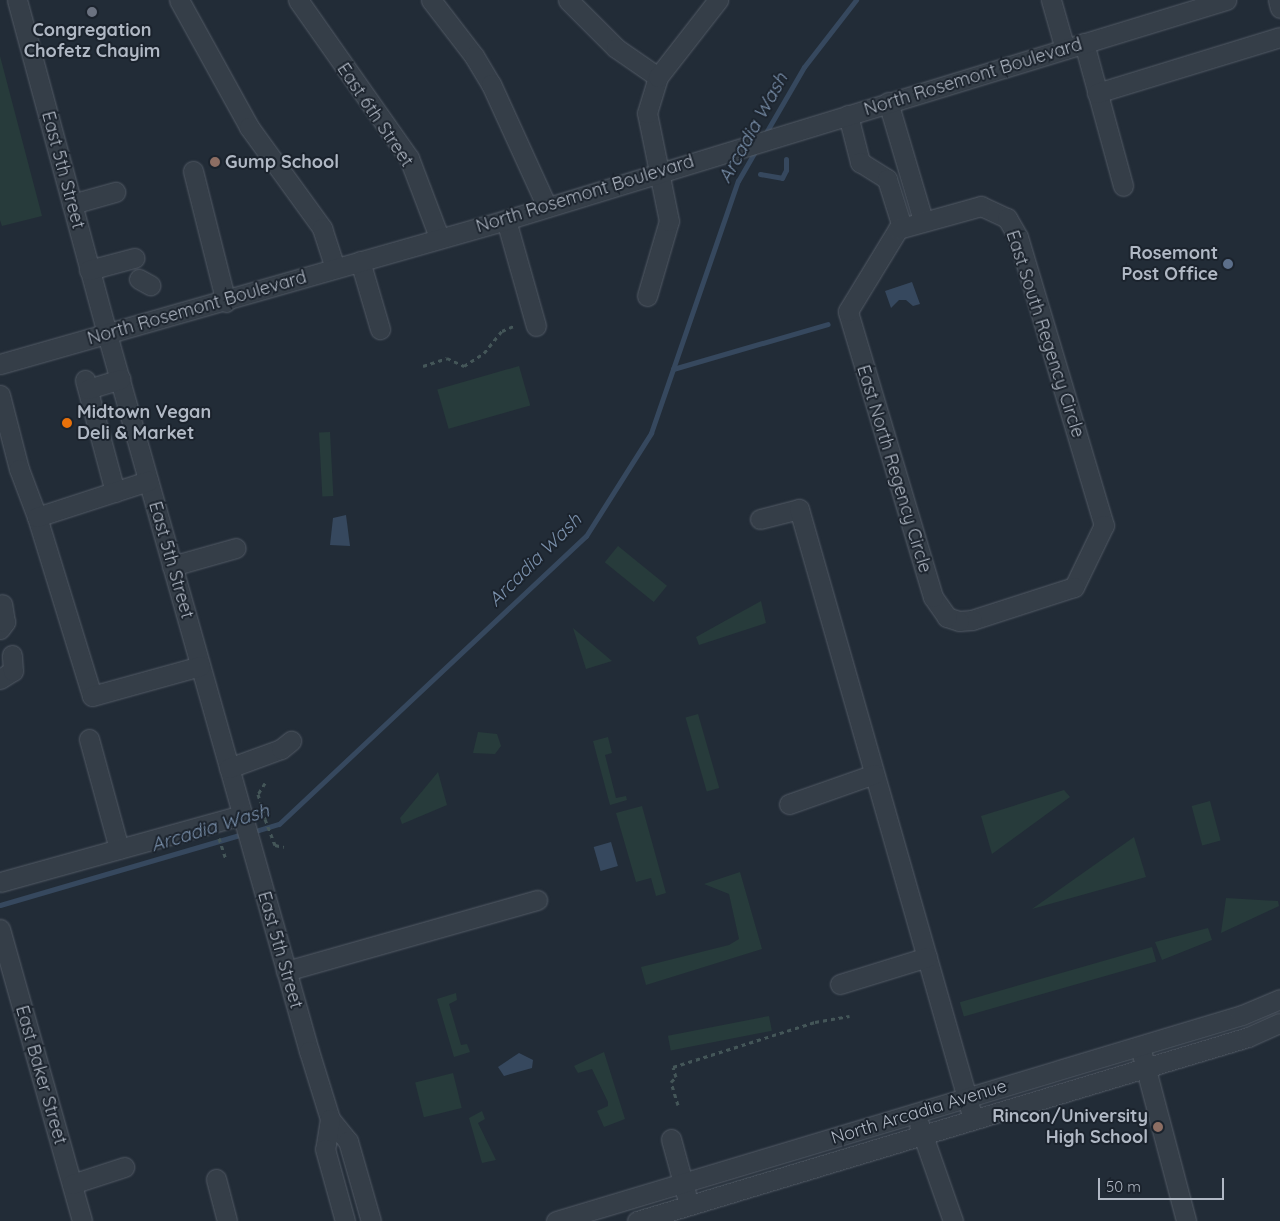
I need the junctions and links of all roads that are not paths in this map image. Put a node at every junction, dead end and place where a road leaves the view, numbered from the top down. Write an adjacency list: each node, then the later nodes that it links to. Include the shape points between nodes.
1 (17, 0): 25 (street, East 5th Street)
2 (179, 0): 33 (street, via 249,127 322,228)
3 (298, 0): 30 (street, East 6th Street, via 409,158)
4 (431, 0): 26 (street, via 491,84)
5 (568, 0): 15 (street, via 616,48)
6 (718, 0): 15 (street)
7 (1052, 0): 14 (street)
8 (1226, 0): 10 (street, North Rosemont Boulevard)
9 (1278, 0): 11 (street)
10 (1174, 7): 13 (street, North Rosemont Boulevard)
11 (1280, 8)
12 (1280, 37): 16 (street)
13 (1084, 43): 14 (street, North Rosemont Boulevard); 16 (street)
14 (1065, 49): 17 (street, North Rosemont Boulevard)
15 (658, 78): 22 (street, via 646,113)
16 (1097, 94): 23 (street)
17 (888, 102): 18 (street, North Rosemont Boulevard); 19 (street)
18 (848, 115): 21 (street, via 860,162); 22 (street, North Rosemont Boulevard)
19 (906, 163): 21 (street); 28 (street)
20 (193, 171): 36 (street)
21 (875, 171): 29 (street, via 888,179)
22 (658, 172): 26 (street, North Rosemont Boulevard); 35 (street, via 669,221)
23 (1123, 186)
24 (115, 192): 25 (street)
25 (72, 204): 34 (street, East 5th Street)
26 (547, 207): 27 (street, North Rosemont Boulevard)
27 (506, 220): 30 (street, North Rosemont Boulevard); 37 (street)
28 (923, 220): 29 (street); 49 (street, East South Regency Circle, via 980,206 1004,208 1018,237 1104,525 1077,584)
29 (902, 227): 49 (street, East North Regency Circle, via 898,228 848,312 933,597 947,617 966,621)
30 (439, 237): 32 (street, North Rosemont Boulevard)
31 (134, 258): 34 (street)
32 (360, 261): 33 (street, North Rosemont Boulevard); 38 (street)
33 (335, 268): 36 (street, North Rosemont Boulevard)
34 (89, 270): 39 (street, East 5th Street)
35 (647, 296)
36 (226, 302): 39 (street, North Rosemont Boulevard)
37 (536, 326)
38 (380, 328)
39 (107, 334): 40 (street, North Rosemont Boulevard); 41 (street, East 5th Street)
40 (0, 364)
41 (120, 379): 43 (street, East 5th Street); 44 (street, via 86,384)
42 (0, 395): 45 (street, via 19,469)
43 (148, 480): 44 (street); 48 (street, East 5th Street)
44 (115, 492): 45 (street)
45 (37, 517): 53 (street, via 92,696)
46 (760, 519): 58 (street, via 798,509)
47 (236, 548): 48 (street)
48 (172, 566): 53 (street, East 5th Street)
49 (1070, 589)
50 (2, 604): 51 (street, via 5,622)
51 (0, 630)
52 (12, 655): 54 (street, via 13,672)
53 (200, 666): 57 (street, East 5th Street)
54 (0, 679)
55 (89, 739): 61 (street)
56 (291, 741): 57 (street, via 281,749)
57 (229, 768): 60 (street, East 5th Street)
58 (874, 774): 59 (street); 65 (street)
59 (789, 804)
60 (243, 820): 61 (street); 66 (street, East 5th Street)
61 (120, 849): 62 (street)
62 (0, 882)
63 (537, 900): 66 (street)
64 (0, 929): 81 (street, East Baker Street)
65 (927, 957): 67 (street); 72 (street)
66 (286, 971): 74 (street, East 5th Street)
67 (840, 984)
68 (1280, 999): 70 (street, North Arcadia Avenue, via 1242,1015)
69 (1280, 1023): 71 (street, North Arcadia Avenue, via 1248,1037)
70 (1140, 1046): 71 (street); 72 (street, North Arcadia Avenue)
71 (1145, 1067): 75 (street, North Arcadia Avenue); 90 (street)
72 (967, 1098): 73 (street, North Arcadia Avenue); 75 (street)
73 (916, 1113): 76 (street); 80 (street, North Arcadia Avenue)
74 (330, 1119): 85 (street, East 5th Street, via 325,1149); 86 (street, East 5th Street, via 348,1141)
75 (973, 1120): 76 (street, North Arcadia Avenue)
76 (922, 1135): 82 (street, North Arcadia Avenue); 89 (street)
77 (671, 1139): 80 (street)
78 (124, 1167): 81 (street)
79 (216, 1179): 84 (street)
80 (683, 1183): 82 (street); 87 (street, North Arcadia Avenue)
81 (72, 1184): 83 (street, East Baker Street)
82 (690, 1205): 88 (street, North Arcadia Avenue)
83 (82, 1221)
84 (227, 1221)
85 (345, 1221)
86 (371, 1221)
87 (556, 1221)
88 (637, 1221)
89 (952, 1221)
90 (1186, 1221)

